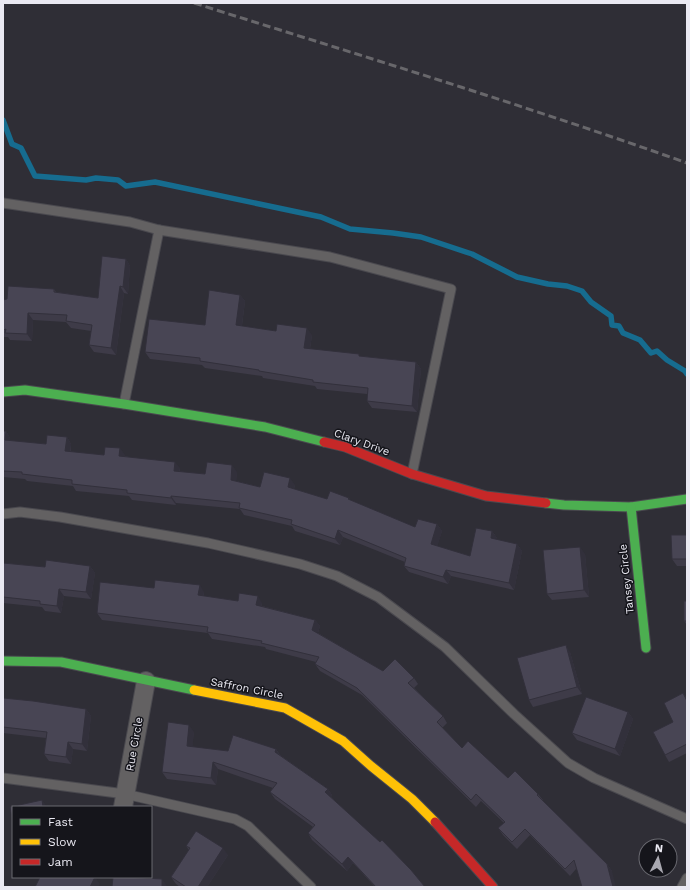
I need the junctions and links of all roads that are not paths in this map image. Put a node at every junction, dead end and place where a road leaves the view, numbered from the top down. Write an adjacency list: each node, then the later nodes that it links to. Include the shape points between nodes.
1 (3, 203): 2 (lane, via 130,222)
2 (159, 230): 4 (lane); 5 (lane, via 330,257 451,289)
3 (3, 392): 4 (street, Clary Drive, via 25,390)
4 (124, 404): 5 (street, Clary Drive, via 265,427 345,447)
5 (412, 474): 7 (street, Clary Drive, via 486,496 564,505)
6 (687, 499): 7 (street, Clary Drive)
7 (631, 507): 9 (street, Tansey Circle)
8 (3, 514): 14 (lane, via 20,512 60,517 208,543 300,564 337,576 378,597 445,648 568,763 594,778)
9 (646, 648)
10 (3, 661): 11 (street, Saffron Circle, via 61,662)
11 (146, 681): 13 (street, Rue Circle); 17 (street, Saffron Circle, via 285,708 343,740 412,799)
12 (3, 778): 13 (lane)
13 (124, 801): 16 (lane, via 235,819 248,826)
14 (687, 819)
15 (687, 878): 18 (lane)
16 (311, 887)
17 (493, 887)
18 (682, 887)

